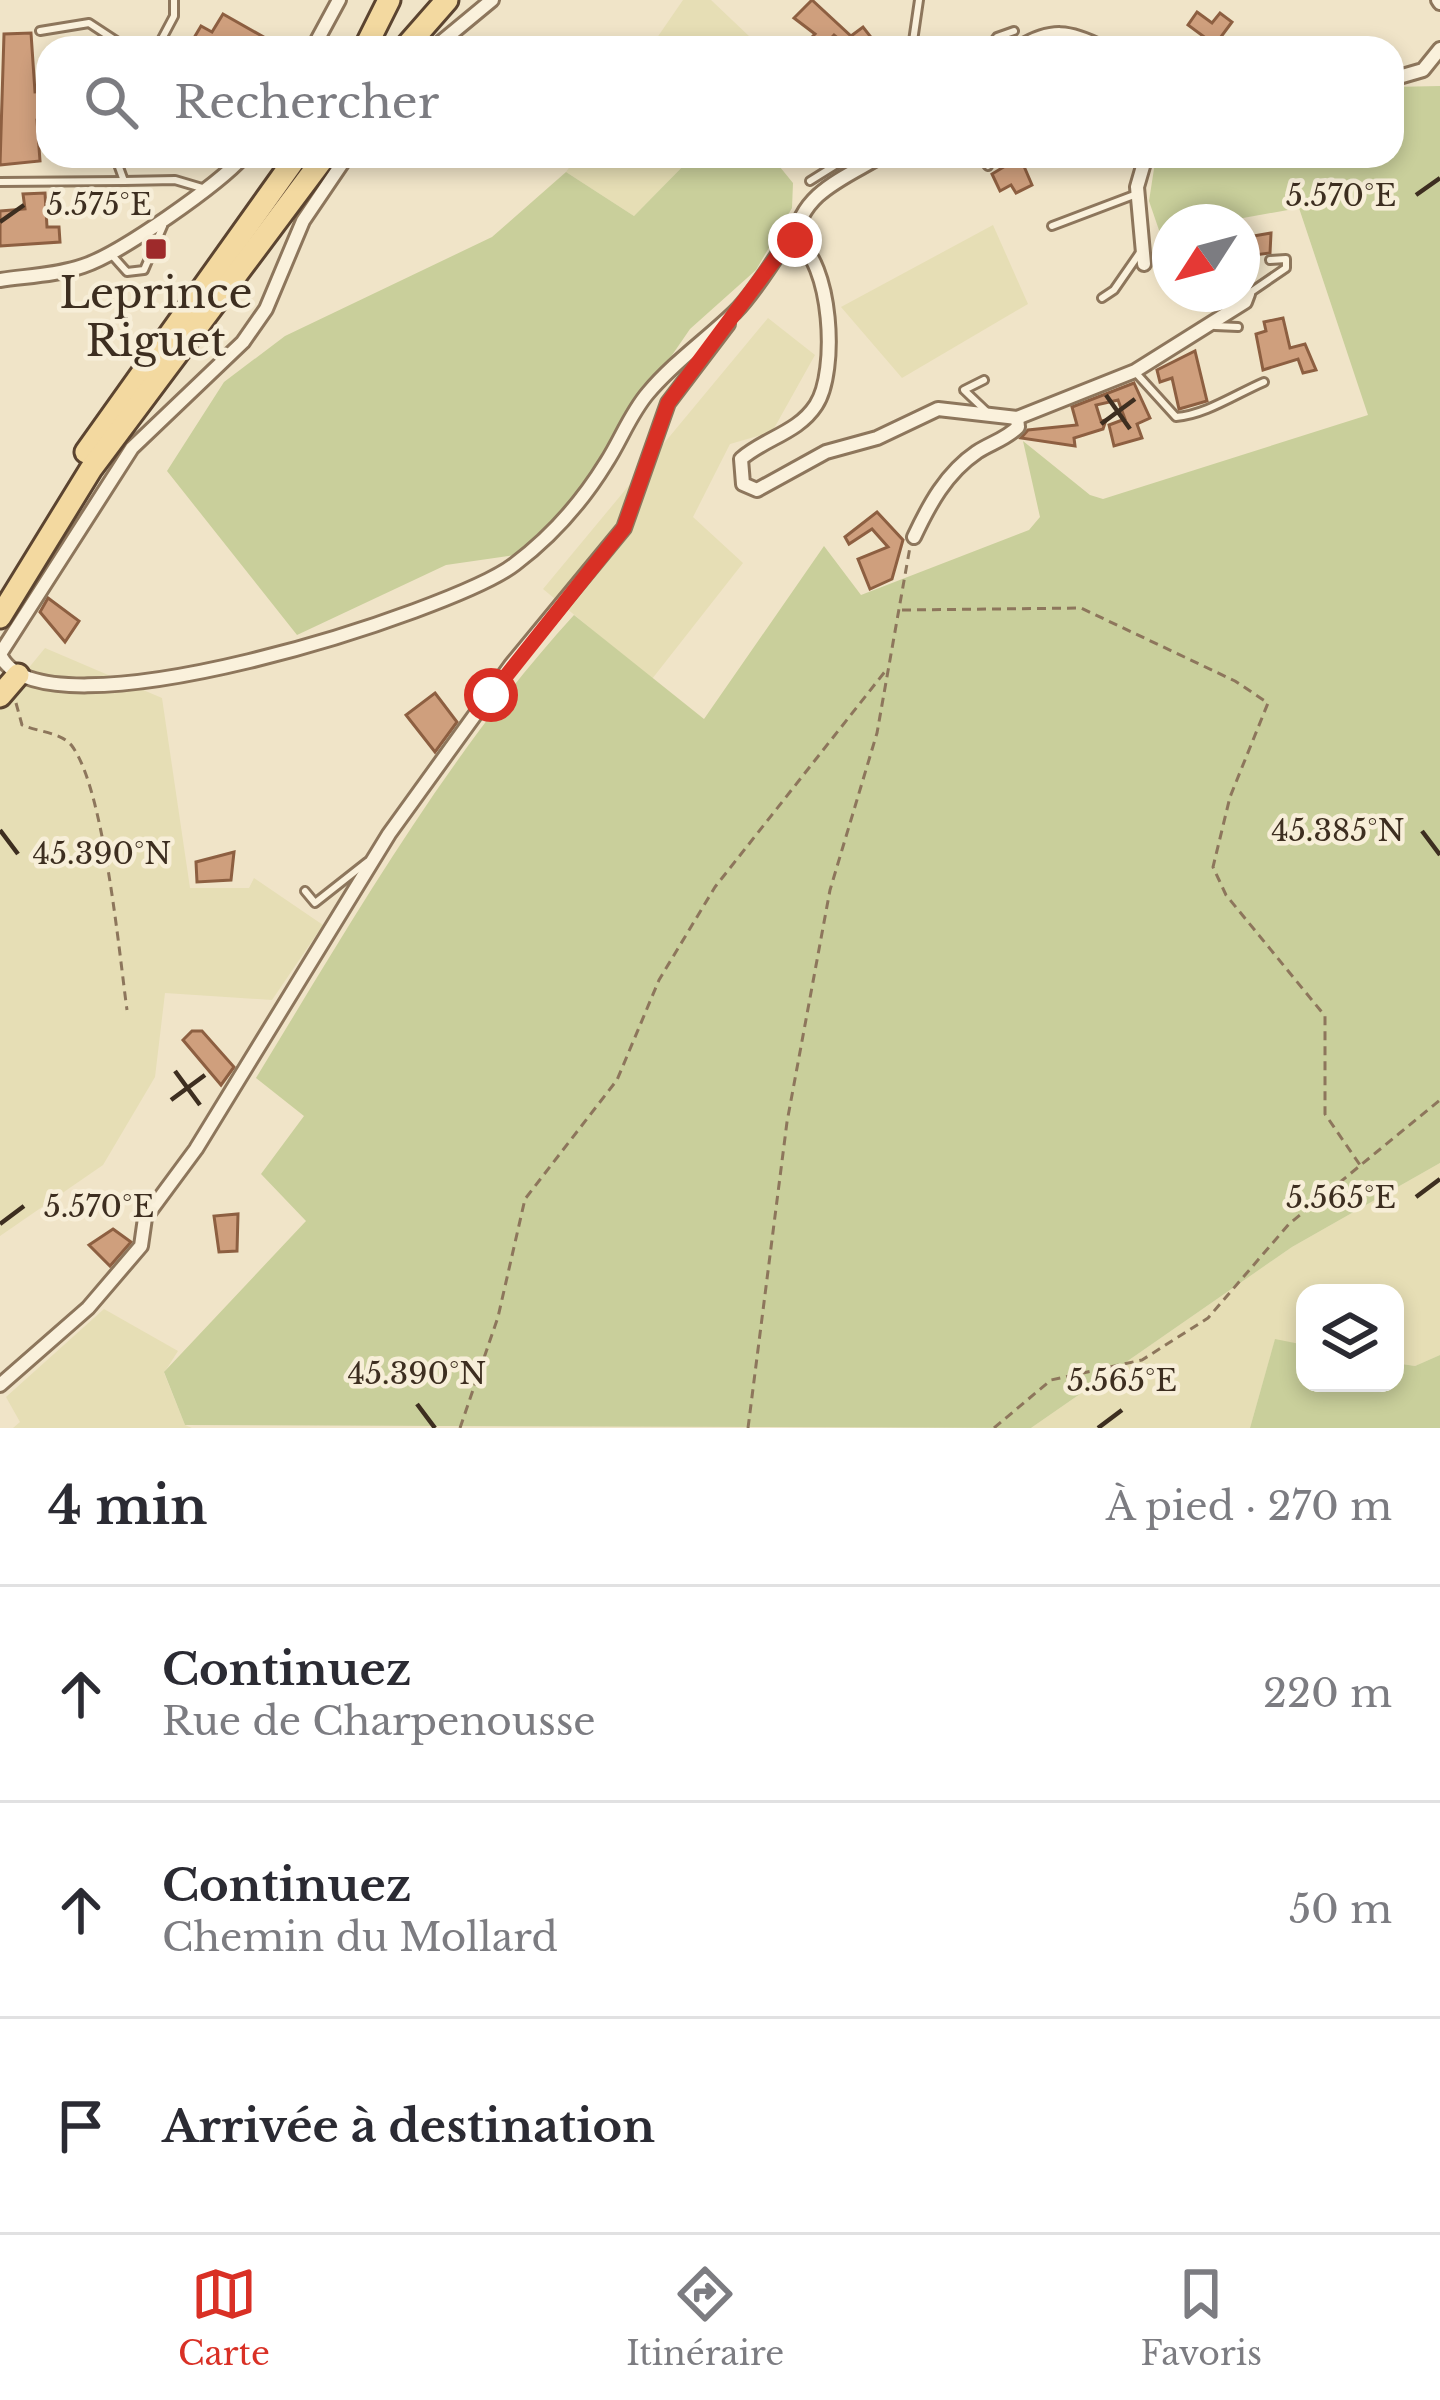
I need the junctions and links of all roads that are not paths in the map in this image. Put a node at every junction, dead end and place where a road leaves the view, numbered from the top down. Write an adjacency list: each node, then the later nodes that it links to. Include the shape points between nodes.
1 (174, 0): 10 (lane)
2 (339, 0): 11 (street)
3 (389, 0): 12 (main road)
4 (447, 0): 13 (main road)
5 (492, 0): 14 (street)
6 (919, 0): 15 (lane)
7 (40, 31): 9 (lane, via 89,23)
8 (1014, 31): 16 (lane)
9 (109, 36)
10 (163, 36)
11 (320, 36)
12 (371, 36)
13 (416, 36)
14 (448, 36)
15 (914, 36)
16 (1002, 36)
17 (1041, 36): 18 (street)
18 (1080, 36)
19 (1440, 49): 20 (street, via 1423,70)
20 (1404, 76)
21 (119, 168): 30 (lane)
22 (230, 168): 33 (street)
23 (289, 168): 39 (main road)
24 (299, 168): 39 (main road)
25 (316, 168): 56 (main road, via 91,469)
26 (338, 168): 57 (street, via 303,221 254,326 132,448 47,577 1,654)
27 (831, 168): 31 (lane)
28 (858, 168): 37 (street, via 821,190)
29 (1143, 168): 34 (street)
30 (124, 181): 32 (lane); 33 (lane)
31 (810, 181)
32 (0, 182)
33 (206, 189): 35 (street)
34 (1137, 194): 36 (lane); 40 (street)
35 (167, 213): 38 (street); 38 (lane, via 144,269 127,272)
36 (1052, 226)
37 (795, 240): 45 (street); 52 (street, via 818,267 827,375 803,420 741,459 742,484 765,489 806,461 938,409)
38 (110, 254): 42 (street, via 80,268)
39 (232, 255): 55 (main road, via 116,406)
40 (1143, 257): 44 (lane)
41 (1270, 260): 43 (lane, via 1286,259 1286,268)
42 (0, 280)
43 (1260, 283)
44 (1102, 298)
45 (736, 311): 57 (street, via 666,373 582,498 502,574 266,659 111,686); 59 (street, via 668,403 624,528 511,665)
46 (1228, 312): 47 (street)
47 (1205, 326): 48 (lane); 49 (street)
48 (1238, 327)
49 (1135, 371): 51 (lane, via 1176,417 1196,416); 53 (street)
50 (985, 380): 52 (lane, via 964,390)
51 (1264, 382)
52 (994, 417): 53 (street)
53 (1017, 418): 54 (street, via 1018,428 947,480)
54 (914, 537)
55 (0, 590)
56 (0, 617)
57 (27, 676): 58 (main road)
58 (0, 695)
59 (375, 856): 60 (lane, via 315,903); 61 (street, via 145,1218 141,1246 88,1308)
60 (305, 891)
61 (0, 1385)

